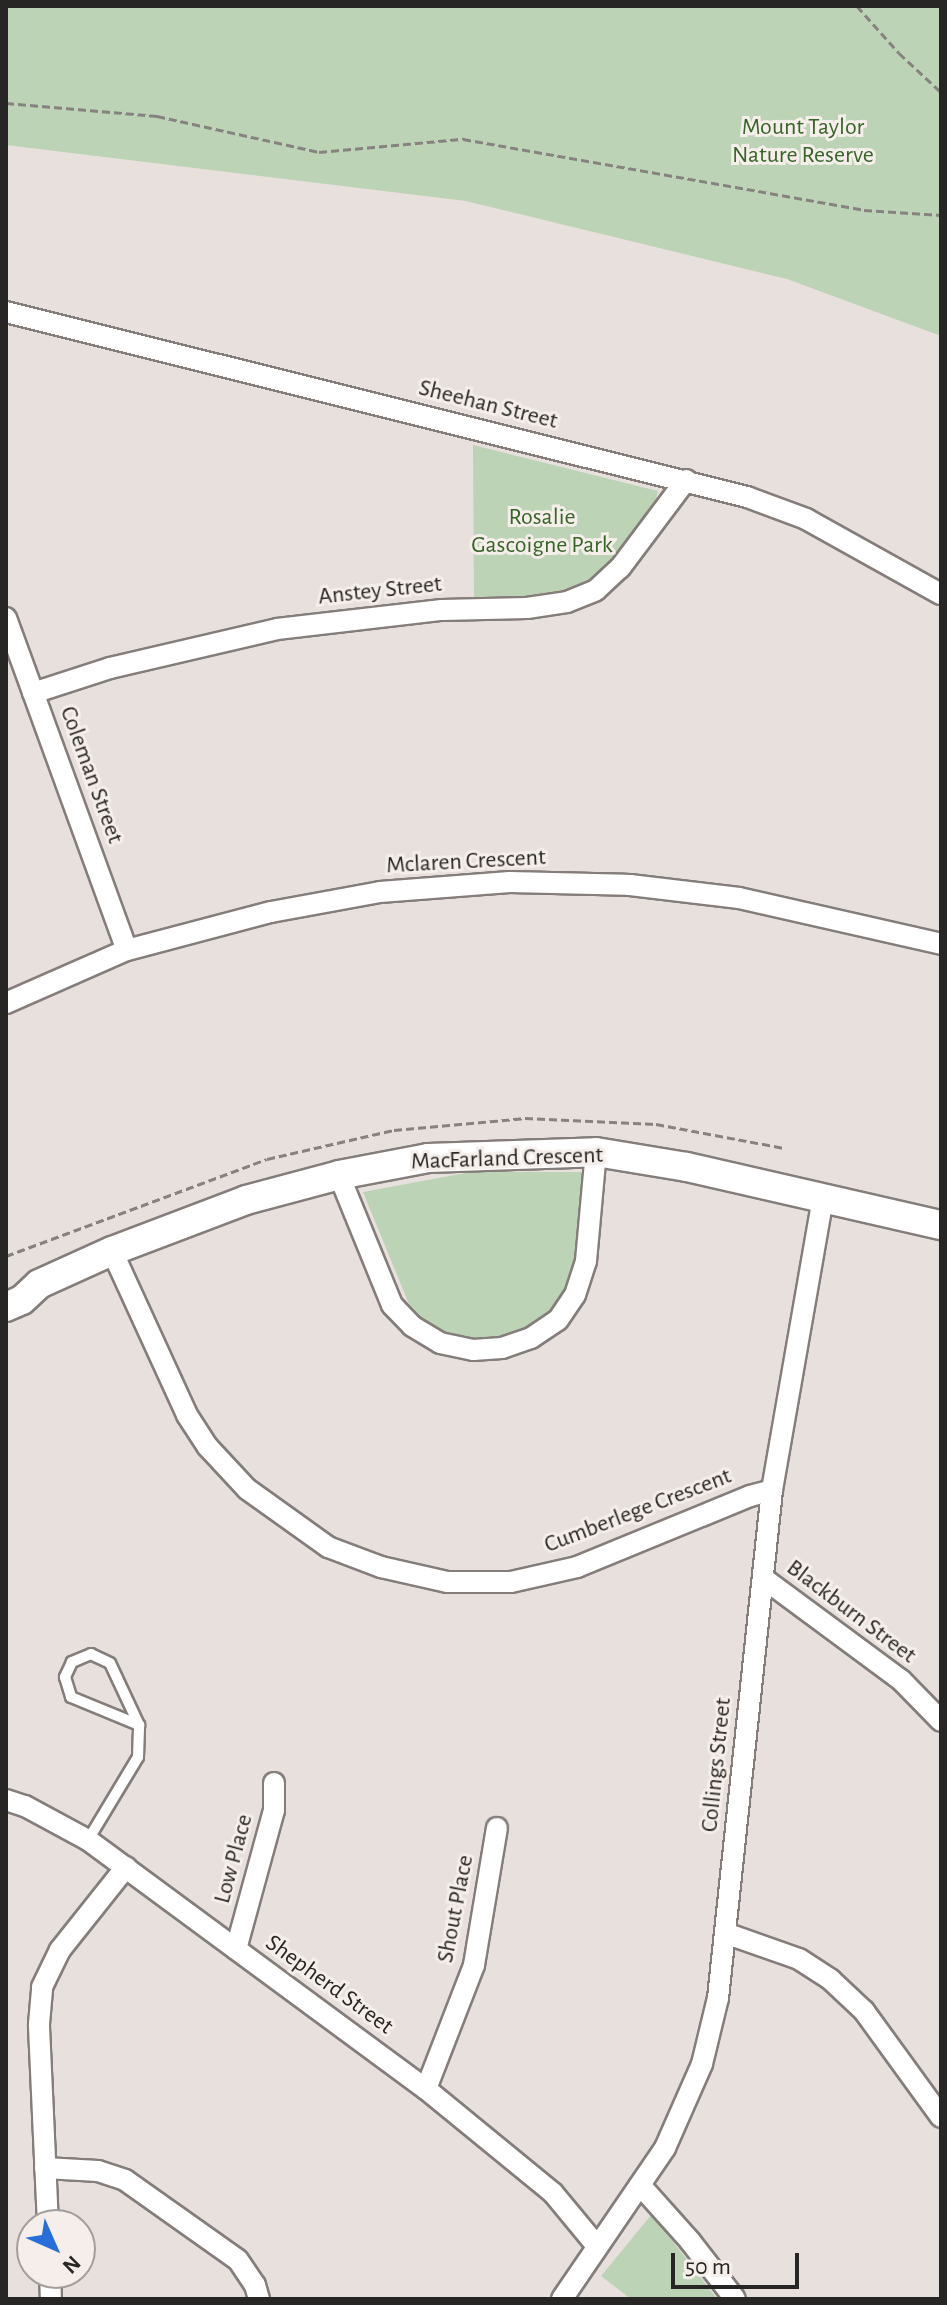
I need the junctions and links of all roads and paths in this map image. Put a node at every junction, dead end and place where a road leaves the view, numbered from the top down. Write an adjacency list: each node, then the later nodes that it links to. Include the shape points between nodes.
1 (857, 6): 2 (path)
2 (941, 92)
3 (6, 103): 4 (path, via 157,116 319,152 463,139 864,210)
4 (940, 213)
5 (6, 312): 6 (street, Sheehan Street)
6 (686, 480): 7 (street, Sheehan Street, via 806,519); 9 (street, Anstey Street, via 620,568 596,590 567,602 277,629 139,660)
7 (941, 594)
8 (6, 618): 9 (street, Coleman Street)
9 (33, 693): 11 (street, Coleman Street)
10 (941, 944): 11 (street, Mclaren Crescent, via 739,898 630,885 510,882 380,892 271,912)
11 (127, 950): 12 (street, Mclaren Crescent)
12 (6, 1003)
13 (596, 1152): 14 (street, MacFarland Crescent, via 428,1158); 14 (street, via 586,1261 575,1295 558,1320 531,1338 502,1348 473,1350 440,1343 412,1326 392,1305); 15 (street, MacFarland Crescent)
14 (339, 1175): 17 (street, MacFarland Crescent, via 246,1200)
15 (823, 1199): 16 (street, MacFarland Crescent); 21 (street, Collings Street)
16 (941, 1225)
17 (112, 1251): 18 (street, MacFarland Crescent); 21 (street, Cumberlege Crescent, via 187,1415 208,1447 247,1489 328,1547 355,1557 447,1582 511,1582 577,1567)
18 (39, 1284): 19 (street, MacFarland Crescent); 20 (street, MacFarland Crescent)
19 (6, 1287)
20 (6, 1307)
21 (772, 1490): 22 (street, Collings Street)
22 (763, 1578): 23 (street, Blackburn Street, via 901,1680); 30 (street, Collings Street)
23 (941, 1721)
24 (139, 1725): 24 (lane, via 110,1663 91,1654 72,1662 65,1677 71,1697); 28 (lane, via 138,1757)
25 (274, 1783): 31 (street, Low Place, via 274,1810)
26 (6, 1800): 28 (street, Shepherd Street)
27 (497, 1828): 32 (street, Shout Place, via 474,1965)
28 (88, 1840): 29 (street, Shepherd Street)
29 (126, 1867): 31 (street, Shepherd Street); 34 (street, via 60,1950 42,1987)
30 (725, 1933): 33 (street, via 799,1959 831,1980 864,2011); 35 (street, Collings Street, via 718,1998 702,2064 665,2148)
31 (236, 1949): 32 (street, Shepherd Street)
32 (426, 2089): 37 (street, Shepherd Street, via 553,2193)
33 (941, 2117)
34 (45, 2168): 36 (street); 38 (street, via 98,2171 125,2180 238,2260)
35 (640, 2185): 37 (street, Collings Street); 40 (street)
36 (47, 2209)
37 (596, 2245): 39 (street, Collings Street)
38 (259, 2299)
39 (562, 2299)
40 (735, 2299)

